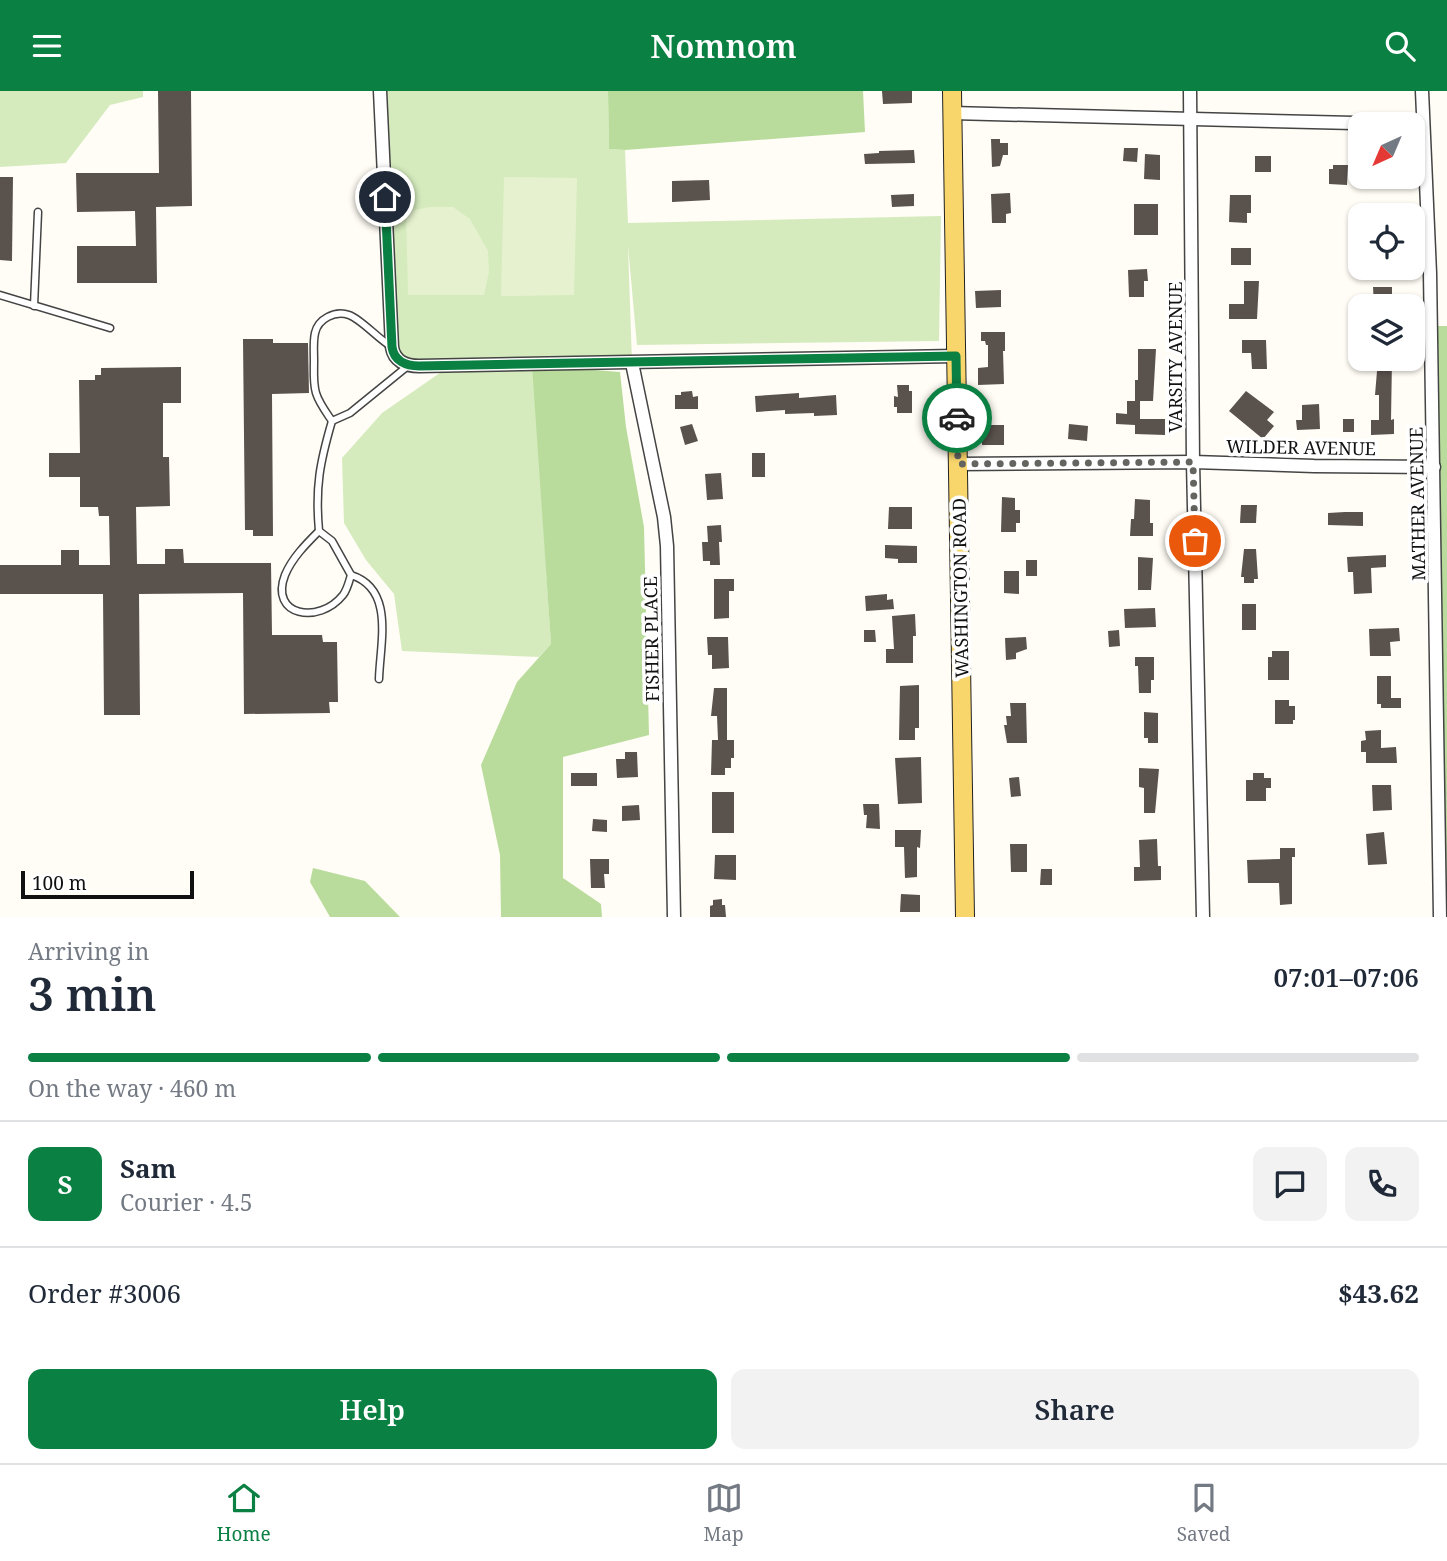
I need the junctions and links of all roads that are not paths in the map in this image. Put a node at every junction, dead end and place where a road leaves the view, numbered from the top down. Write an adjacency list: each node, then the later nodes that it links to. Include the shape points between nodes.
1 (380, 91): 14 (street)
2 (952, 91): 6 (main road, WASHINGTON ROAD)
3 (1190, 91): 7 (street, VARSITY AVENUE)
4 (1422, 91): 5 (street, MATHER AVENUE)
5 (1420, 112)
6 (952, 113): 7 (street); 15 (main road, WASHINGTON ROAD)
7 (1191, 119): 8 (street); 19 (street, VARSITY AVENUE)
8 (1348, 123)
9 (1423, 189): 21 (street, MATHER AVENUE, via 1430,272)
10 (38, 212): 12 (lane)
11 (0, 295): 12 (lane)
12 (34, 306): 13 (lane)
13 (110, 328)
14 (392, 347): 17 (street, via 397,359); 18 (lane, via 348,314 338,313 319,324 314,384)
15 (956, 356): 16 (street); 20 (main road, WASHINGTON ROAD)
16 (632, 363): 17 (street); 25 (street, FISHER PLACE, via 667,546)
17 (414, 366): 18 (lane)
18 (332, 421): 22 (lane, via 316,495)
19 (1193, 462): 20 (street, WILDER AVENUE); 21 (street, WILDER AVENUE); 27 (street, VARSITY AVENUE)
20 (958, 464): 26 (main road, WASHINGTON ROAD)
21 (1434, 467): 28 (street, MATHER AVENUE)
22 (318, 531): 23 (lane, via 332,541); 23 (lane, via 285,576 285,599 291,609 322,612 345,593)
23 (351, 575): 24 (lane, via 373,587 379,598)
24 (379, 679)
25 (674, 917)
26 (965, 917)
27 (1203, 917)
28 (1440, 917)

